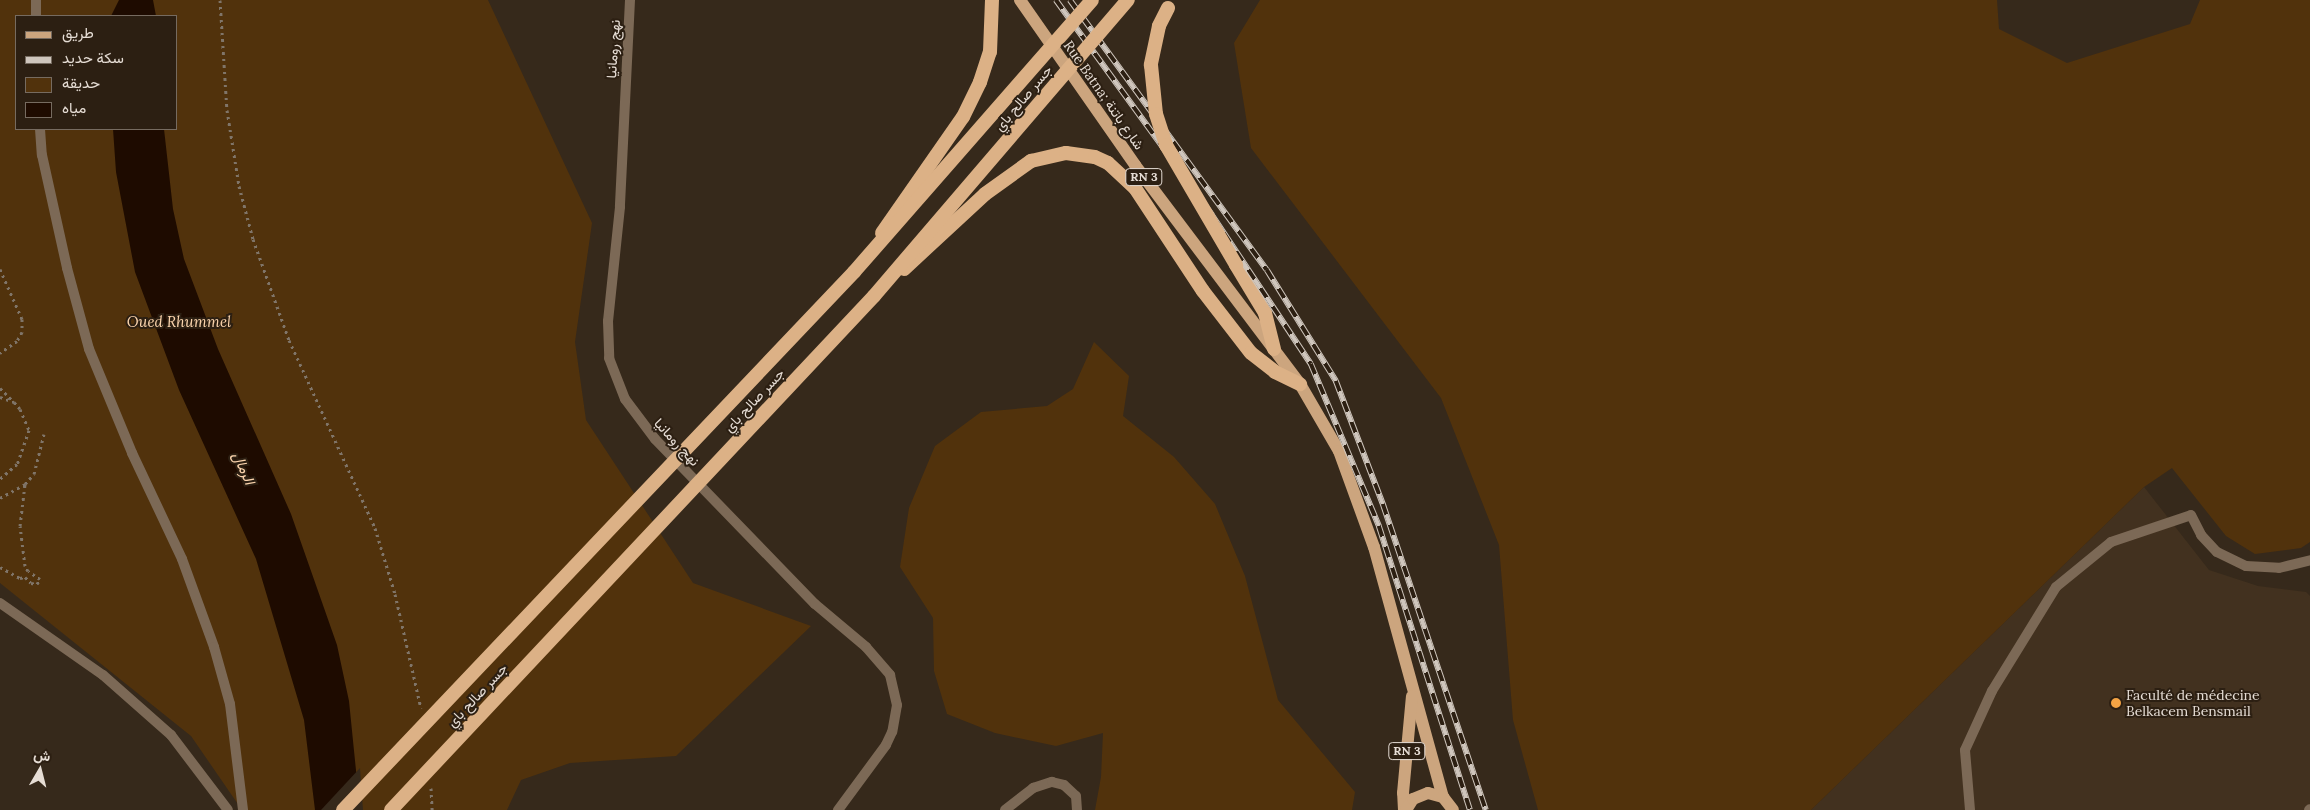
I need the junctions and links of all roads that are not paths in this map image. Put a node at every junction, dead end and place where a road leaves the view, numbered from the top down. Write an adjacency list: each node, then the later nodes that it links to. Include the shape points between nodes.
1 (36, 0): 8 (street)
2 (630, 0): 22 (street, نهج رومانيا, via 620,207 608,321 609,358 625,399 655,439 815,604 866,647 890,675 897,705 892,732)
3 (992, 0): 10 (highway, bridge, via 990,52 963,117)
4 (1020, 0): 12 (main road, Rue Batna; شارع باتنة / RN 3, via 1135,165)
5 (1092, 0): 10 (highway, bridge)
6 (1128, 0): 11 (highway, جسر صالح باي, bridge)
7 (1169, 4): 12 (highway, bridge, via 1159,26 1151,65 1156,114 1166,145 1268,318)
8 (36, 15)
9 (40, 130): 19 (street, via 42,155 89,349 132,453 182,559 214,647 230,704)
10 (854, 272): 20 (highway, bridge)
11 (874, 296): 13 (highway, bridge, via 1008,176 1031,161 1066,153 1095,157 1123,175 1149,207 1203,291 1251,353 1275,372); 21 (highway, جسر صالح باي, bridge)
12 (1274, 349): 13 (main road, RN 3)
13 (1300, 384): 16 (main road, RN 3, via 1339,451 1358,499)
14 (2310, 560): 27 (street, via 2279,568 2246,566 2217,552 2201,535 2191,515 2111,542 2056,587 1992,691 1965,750)
15 (0, 603): 18 (street, via 103,675 171,735)
16 (1412, 691): 17 (main road, RN 3, via 1431,746); 25 (main road, RN 3, via 1403,793)
17 (1443, 798): 25 (main road, via 1420,795); 26 (main road)
18 (228, 810)
19 (243, 810)
20 (343, 810)
21 (391, 810)
22 (838, 810)
23 (1005, 810): 24 (street, via 1033,788 1052,782 1064,785 1076,796)
24 (1077, 810)
25 (1405, 810)
26 (1453, 810)
27 (1970, 810)

